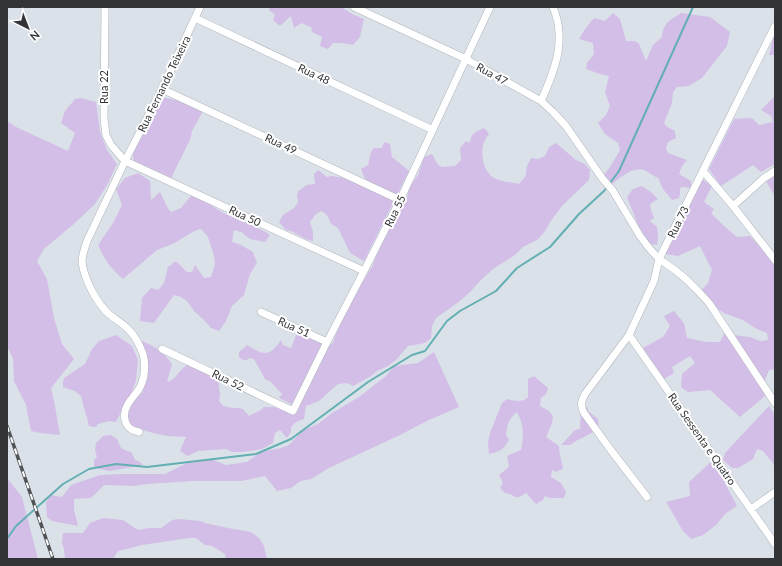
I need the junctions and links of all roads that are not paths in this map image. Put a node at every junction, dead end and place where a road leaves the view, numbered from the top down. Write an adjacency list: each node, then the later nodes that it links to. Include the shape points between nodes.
1 (105, 7): 12 (street, Rua 22, via 106,135)
2 (200, 7): 6 (street, Rua Fernando Teixeira)
3 (354, 7): 8 (street, Rua 47)
4 (490, 7): 8 (street, Rua 55)
5 (553, 7): 10 (street, via 560,40 554,72)
6 (195, 18): 9 (street, Rua Fernando Teixeira); 11 (street, Rua 48)
7 (775, 26): 13 (street, Rua 73)
8 (466, 59): 10 (street, Rua 47); 11 (street, Rua 55)
9 (162, 89): 12 (street, Rua Fernando Teixeira); 15 (street, Rua 49)
10 (541, 102): 17 (street, Rua 47, via 566,126 613,191 640,236)
11 (433, 130): 15 (street, Rua 55)
12 (125, 161): 19 (street, Rua 50); 26 (street, Rua Fernando Teixeira, via 87,241 82,261 97,300 110,315 130,330 143,355 144,375 124,415 131,430)
13 (703, 171): 16 (street); 17 (street, Rua 73)
14 (775, 171): 16 (street)
15 (400, 200): 19 (street, Rua 55)
16 (733, 206): 18 (street)
17 (659, 259): 21 (street, Rua 73, via 654,281); 24 (street, Rua 47, via 687,280 709,303)
18 (775, 260)
19 (364, 271): 22 (street, Rua 55)
20 (261, 312): 22 (street, Rua 51)
21 (629, 335): 28 (street, Rua 73, via 598,374 585,394 581,408); 29 (street, Rua Sessenta e Quatro)
22 (327, 342): 25 (street, Rua 55)
23 (162, 349): 25 (street, Rua 52)
24 (775, 403)
25 (293, 411)
26 (139, 432)
27 (775, 492): 29 (street)
28 (647, 497)
29 (751, 509): 30 (street, Rua Sessenta e Quatro)
30 (775, 544)

